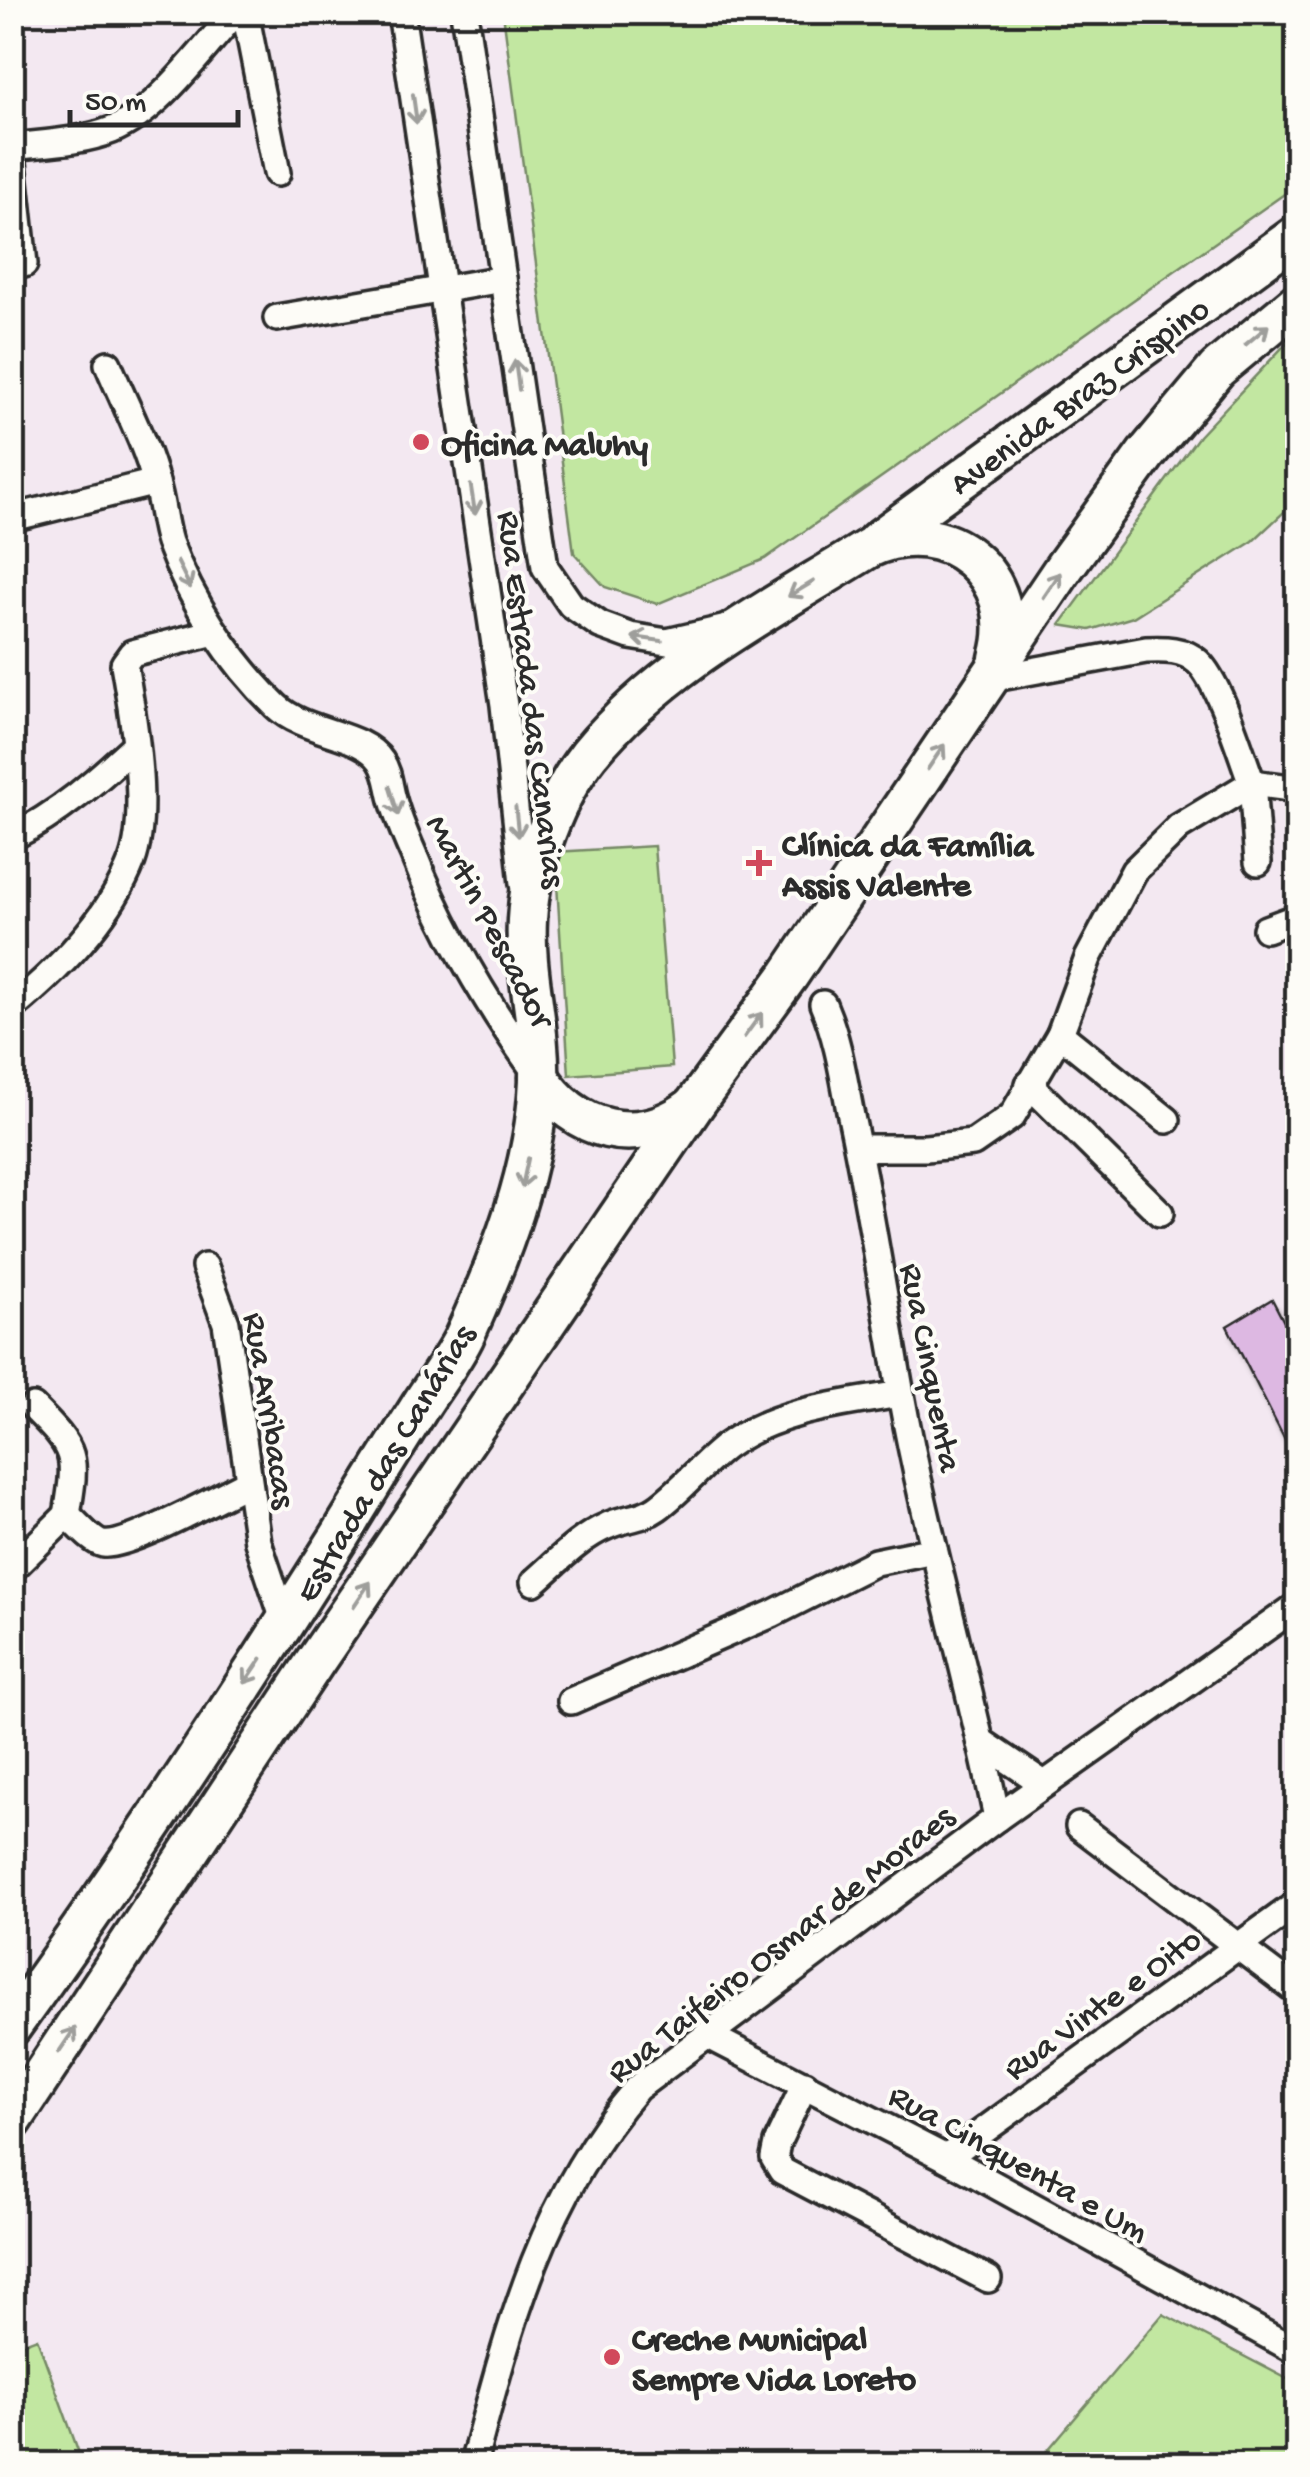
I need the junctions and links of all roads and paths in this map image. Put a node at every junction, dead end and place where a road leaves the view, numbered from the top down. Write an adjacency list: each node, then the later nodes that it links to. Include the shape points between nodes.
1 (236, 12): 5 (street, via 159,98 116,128)
2 (245, 12): 6 (street)
3 (401, 12): 10 (street, Rua Estrada das Canarias, one-way to 10)
4 (464, 12): 9 (street, Rua Estrada das Canarias)
5 (12, 150): 8 (street)
6 (277, 173)
7 (1298, 234): 16 (main road, Avenida Braz Crispino)
8 (24, 264)
9 (503, 280): 10 (street); 17 (street, Rua Estrada das Canarias, one-way to 9, via 667,642 600,626 570,606 545,567)
10 (440, 290): 12 (street); 26 (street, Rua Estrada das Canarias, one-way to 26, via 504,705)
11 (1298, 302): 19 (main road, Avenida Braz Crispino, one-way to 11, via 1185,406 1217,369)
12 (277, 318)
13 (108, 364): 14 (street, Martin Pescador)
14 (156, 482): 15 (street); 18 (street, Martin Pescador, one-way to 18, via 168,538)
15 (12, 518)
16 (859, 554): 17 (main road, Estrada das Canárias, one-way to 17); 19 (main road, via 892,539 927,538 971,557 999,596 1004,619)
17 (742, 625): 26 (main road, Estrada das Canárias, via 624,716 588,756 562,794 541,850)
18 (215, 632): 20 (street, via 126,657); 31 (street, Martin Pescador, one-way to 31, via 277,707 306,727 363,744 378,756 414,856 453,936)
19 (993, 672): 21 (street, via 1146,650 1183,653 1211,678); 33 (main road, Estrada das Canárias, one-way to 19)
20 (134, 746): 23 (street, via 50,817); 29 (street, via 140,802 132,860 100,918 58,970)
21 (1252, 783): 22 (street); 24 (street); 30 (street, via 1179,827 1134,871 1088,958)
22 (1298, 789)
23 (12, 837)
24 (1258, 862)
25 (1298, 918): 27 (street)
26 (527, 920): 31 (main road, Estrada das Canárias)
27 (1266, 929)
28 (823, 1004): 35 (street, Rua Cinquenta)
29 (12, 1008)
30 (1060, 1034): 32 (street); 34 (street)
31 (539, 1077): 33 (main road, via 568,1112 611,1129 656,1126); 46 (main road, Estrada das Canárias, one-way to 46, via 524,1182 462,1341)
32 (1029, 1084): 35 (street, via 1012,1116 973,1143); 36 (street)
33 (695, 1104): 55 (main road, Estrada das Canárias, one-way to 33)
34 (1167, 1120)
35 (858, 1148): 38 (street, Rua Cinquenta)
36 (1160, 1213)
37 (205, 1267): 40 (street, Rua Arribacas, via 226,1323)
38 (901, 1394): 42 (street, Rua Cinquenta); 44 (street, via 804,1412 742,1435 652,1511 595,1532)
39 (33, 1407): 41 (street, via 72,1454)
40 (247, 1482): 41 (street, via 109,1544); 46 (street, Rua Arribacas)
41 (67, 1515): 43 (street)
42 (934, 1550): 47 (street, via 875,1562 750,1625); 48 (street, Rua Cinquenta)
43 (12, 1569)
44 (534, 1582)
45 (1298, 1606): 49 (street, Rua Taifeiro Osmar de Moraes)
46 (285, 1623): 53 (main road, Estrada das Canárias, one-way to 53)
47 (571, 1701)
48 (982, 1742): 49 (street); 50 (street, Rua Cinquenta)
49 (1044, 1784): 50 (street, Rua Taifeiro Osmar de Moraes)
50 (997, 1818): 58 (street, Rua Taifeiro Osmar de Moraes)
51 (1079, 1826): 54 (street)
52 (1298, 1903): 54 (street, Rua Vinte e Oito)
53 (77, 1936): 55 (main road); 57 (main road, Estrada das Canárias)
54 (1237, 1947): 56 (street); 61 (street, Rua Vinte e Oito)
55 (121, 1960): 60 (main road, Estrada das Canárias, one-way to 55)
56 (1298, 1992)
57 (12, 2026)
58 (707, 2035): 59 (street, Rua Cinquenta e Um); 64 (street, Rua Taifeiro Osmar de Moraes, via 637,2088 561,2200 508,2330)
59 (805, 2084): 61 (street, Rua Cinquenta e Um); 62 (street, via 777,2144 774,2158 782,2171)
60 (12, 2121)
61 (946, 2158): 63 (street, Rua Cinquenta e Um)
62 (988, 2279)
63 (1298, 2352)
64 (473, 2464)

